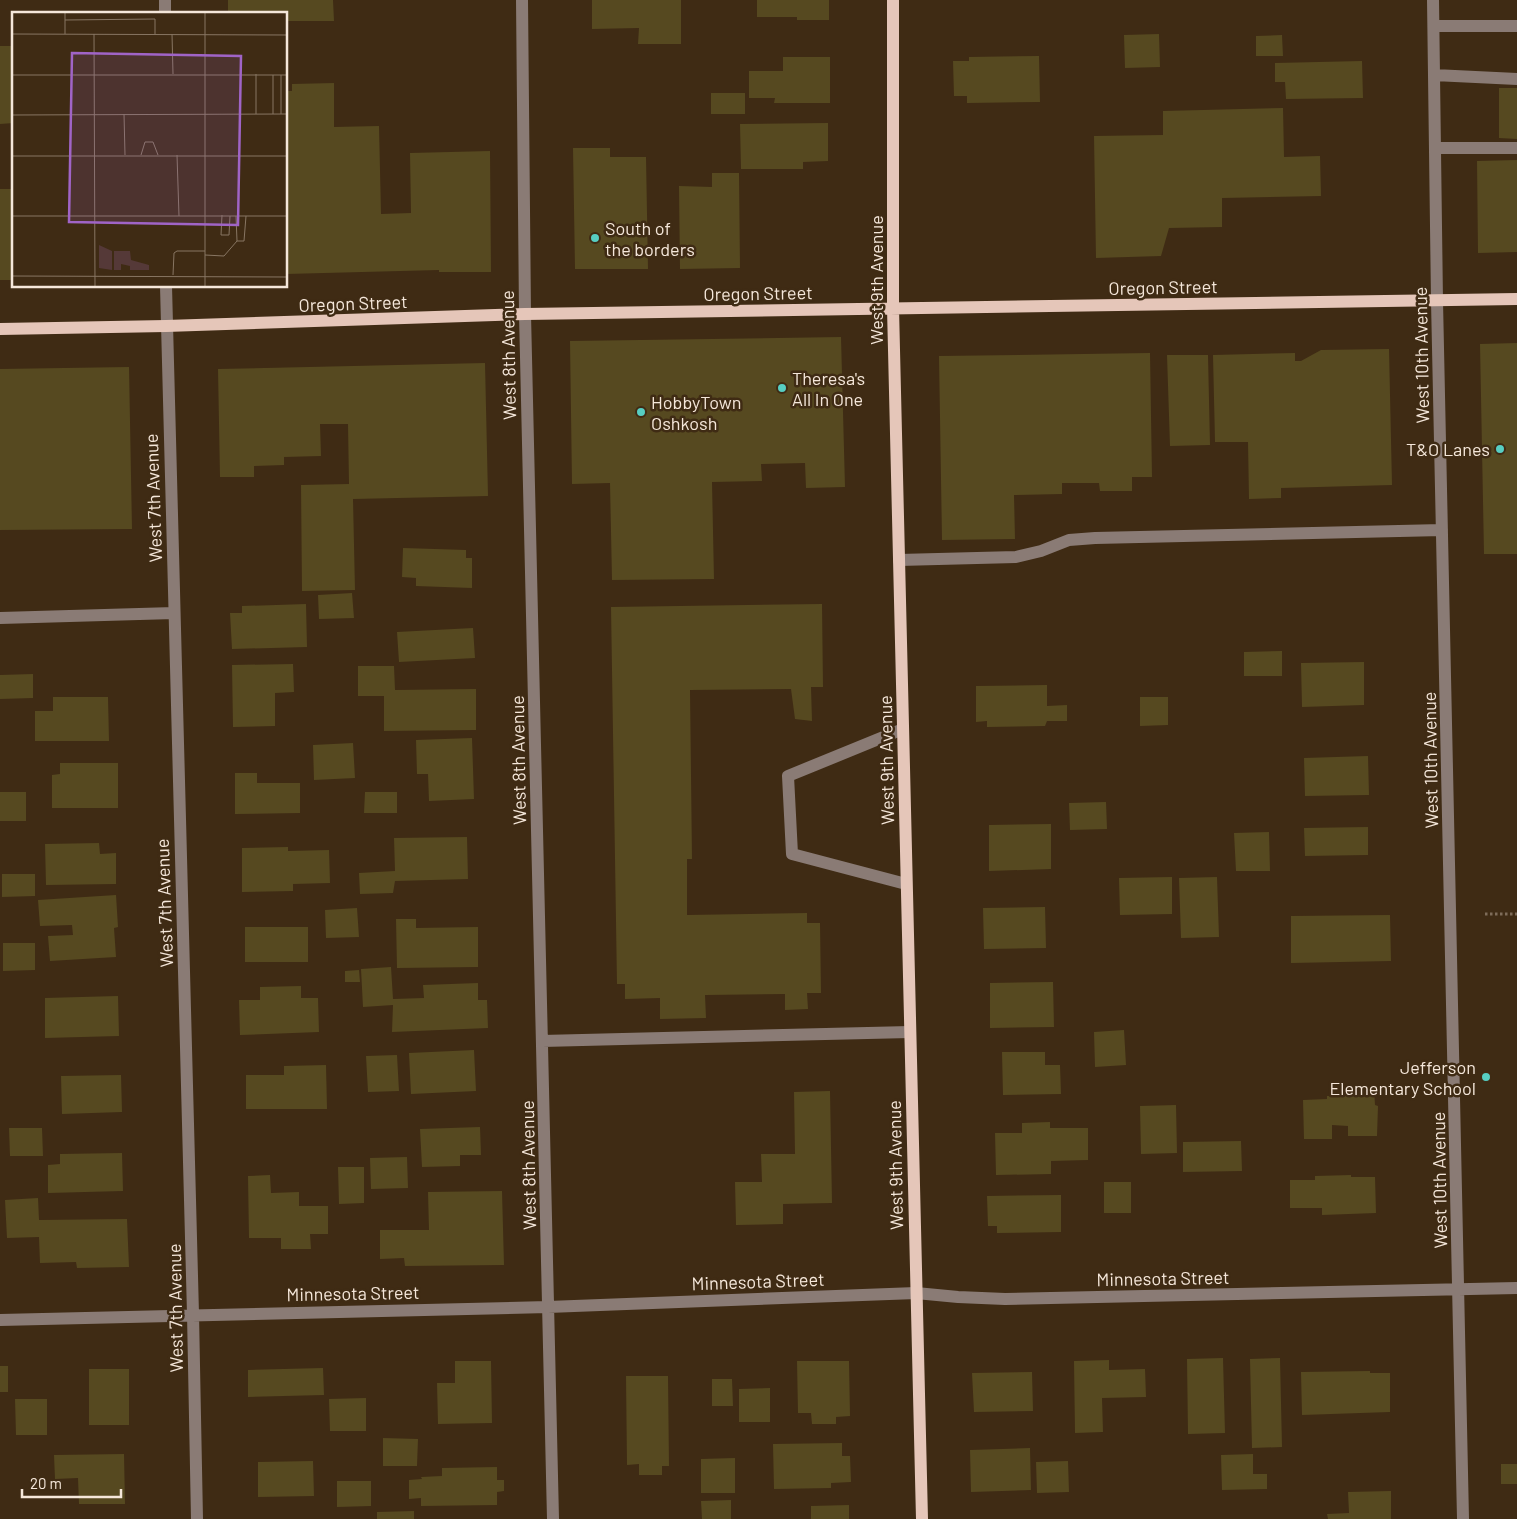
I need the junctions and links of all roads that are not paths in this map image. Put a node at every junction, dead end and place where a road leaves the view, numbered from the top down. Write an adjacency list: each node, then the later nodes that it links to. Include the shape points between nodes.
1 (522, 0): 14 (street, West 8th Avenue)
2 (893, 0): 13 (main road, West 9th Avenue)
3 (1433, 0): 4 (street, West 10th Avenue)
4 (1434, 26): 5 (street); 6 (street, West 10th Avenue)
5 (1517, 26)
6 (1434, 75): 7 (street); 8 (street, West 10th Avenue)
7 (1517, 79)
8 (1435, 148): 9 (street); 12 (street, West 10th Avenue)
9 (1517, 148)
10 (166, 288): 15 (street, West 7th Avenue)
11 (1517, 299): 12 (main road, Oregon Street)
12 (1437, 301): 13 (main road, Oregon Street); 17 (street, West 10th Avenue)
13 (894, 308): 14 (main road, Oregon Street); 18 (main road, West 9th Avenue)
14 (524, 314): 15 (main road, Oregon Street); 24 (street, West 8th Avenue)
15 (166, 326): 16 (main road, Oregon Street); 19 (street, West 7th Avenue)
16 (0, 329)
17 (1442, 530): 18 (street, via 1095,538 1069,540 1016,557); 26 (street, West 10th Avenue)
18 (899, 560): 21 (main road, West 9th Avenue)
19 (174, 613): 20 (street); 29 (street, West 7th Avenue)
20 (0, 618)
21 (903, 729): 22 (main road, West 9th Avenue); 22 (street, via 788,776 792,854)
22 (906, 884): 23 (main road, West 9th Avenue)
23 (910, 1032): 24 (street); 27 (main road, West 9th Avenue)
24 (542, 1041): 28 (street, West 8th Avenue)
25 (1517, 1288): 26 (street, Minnesota Street)
26 (1459, 1290): 27 (street, Minnesota Street, via 1004,1299); 34 (street, West 10th Avenue)
27 (916, 1293): 28 (street, Minnesota Street); 33 (main road, West 9th Avenue)
28 (548, 1307): 29 (street, Minnesota Street); 32 (street, West 8th Avenue)
29 (193, 1314): 30 (street, Minnesota Street); 31 (street, West 7th Avenue)
30 (0, 1320)
31 (197, 1519)
32 (553, 1519)
33 (922, 1519)
34 (1463, 1519)

